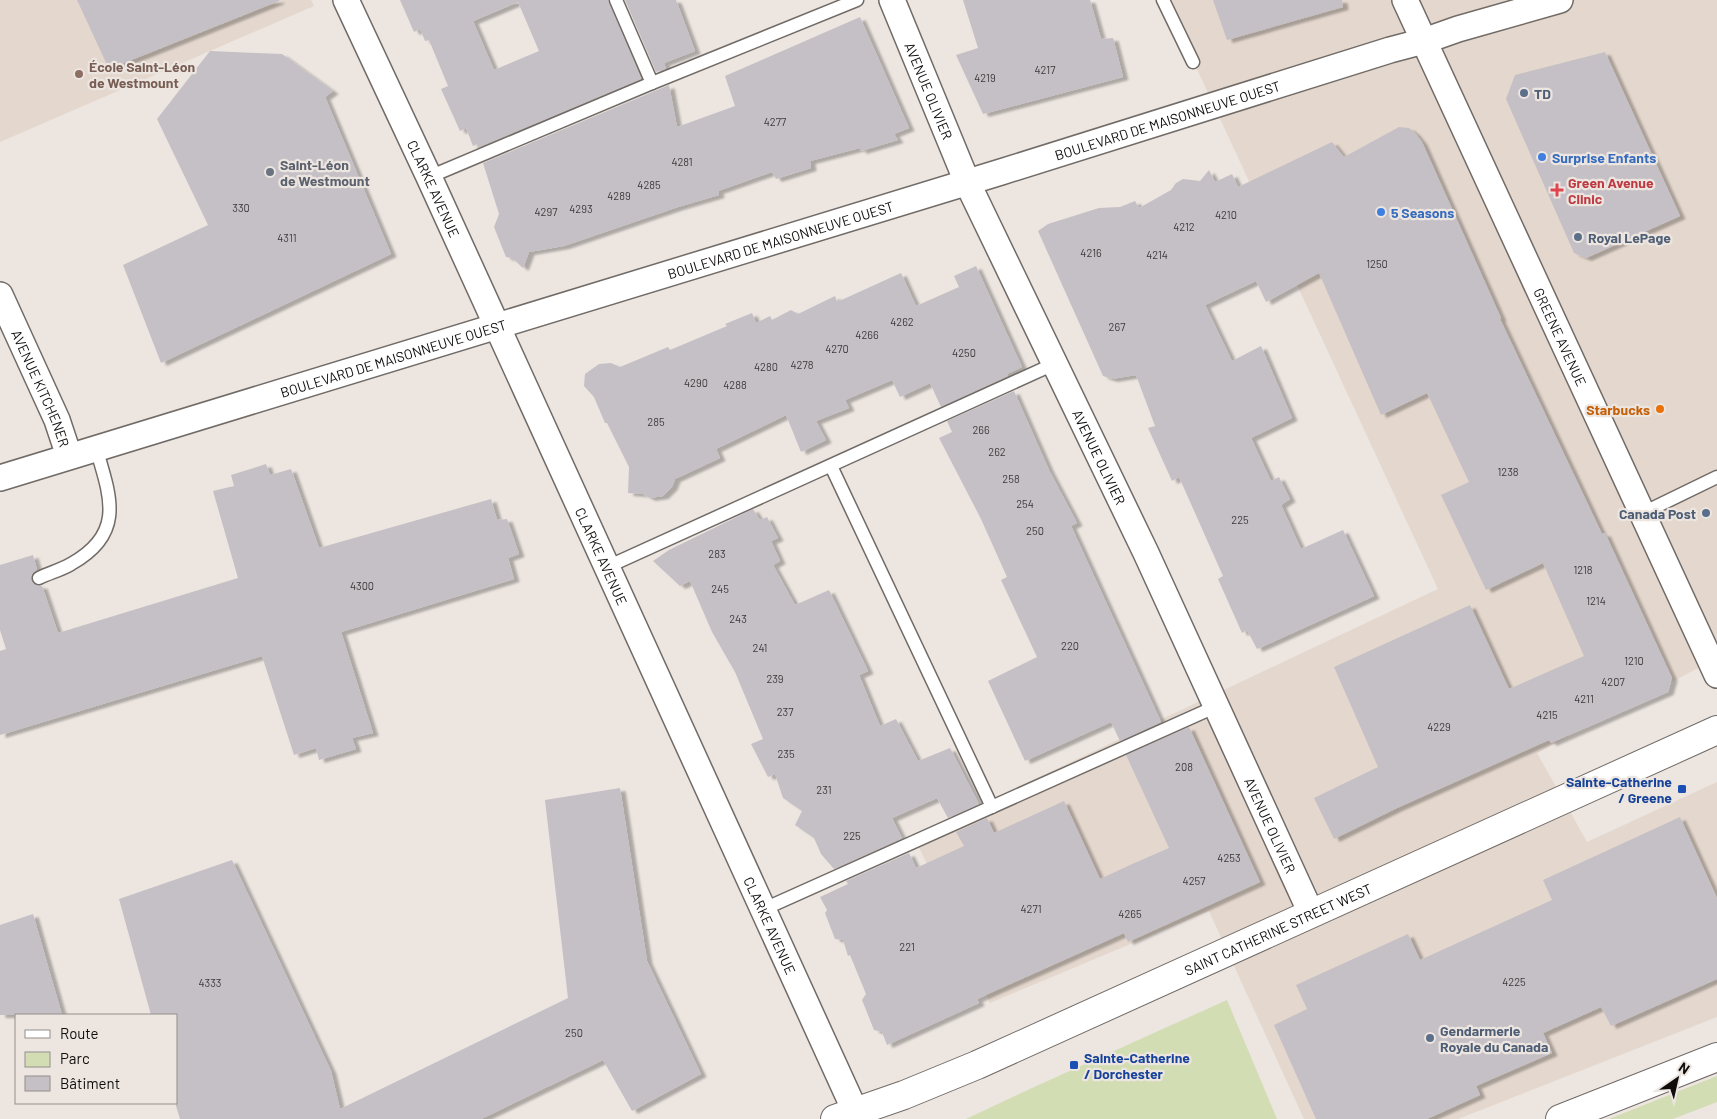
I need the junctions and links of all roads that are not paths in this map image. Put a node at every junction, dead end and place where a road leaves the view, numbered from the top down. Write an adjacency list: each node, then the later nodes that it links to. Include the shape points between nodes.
1 (346, 0): 11 (street, CLARKE AVENUE)
2 (616, 0): 10 (lane)
3 (858, 0): 10 (lane)
4 (892, 0): 12 (street, AVENUE OLIVIER)
5 (1163, 0): 9 (lane)
6 (1405, 0): 8 (street, GREENE AVENUE)
7 (1560, 0): 8 (street, BOULEVARD DE MAISONNEUVE OUEST)
8 (1424, 41): 12 (street, BOULEVARD DE MAISONNEUVE OUEST); 21 (street, GREENE AVENUE)
9 (1194, 62)
10 (652, 83): 11 (lane)
11 (429, 177): 14 (street, CLARKE AVENUE)
12 (967, 182): 14 (street, BOULEVARD DE MAISONNEUVE OUEST); 15 (street, AVENUE OLIVIER)
13 (0, 294): 17 (street, AVENUE KITCHENER, via 57,420)
14 (496, 326): 16 (street, BOULEVARD DE MAISONNEUVE OUEST); 22 (street, CLARKE AVENUE)
15 (1054, 364): 18 (lane); 25 (street, AVENUE OLIVIER)
16 (96, 448): 17 (street, BOULEVARD DE MAISONNEUVE OUEST); 23 (lane, via 109,497 110,520 103,537 71,564)
17 (69, 456): 19 (street, BOULEVARD DE MAISONNEUVE OUEST)
18 (831, 466): 22 (lane); 27 (lane)
19 (0, 478)
20 (1717, 478): 21 (lane)
21 (1642, 513): 24 (street, GREENE AVENUE)
22 (607, 567): 28 (street, CLARKE AVENUE)
23 (39, 578)
24 (1717, 675)
25 (1217, 706): 27 (lane); 29 (street, AVENUE OLIVIER)
26 (1717, 730): 29 (street, SAINT CATHERINE STREET WEST)
27 (992, 808): 28 (lane)
28 (764, 909): 31 (street, CLARKE AVENUE)
29 (1311, 913): 31 (street, SAINT CATHERINE STREET WEST, via 978,1065)
30 (1717, 1057): 32 (street)
31 (853, 1117)
32 (1560, 1119)

